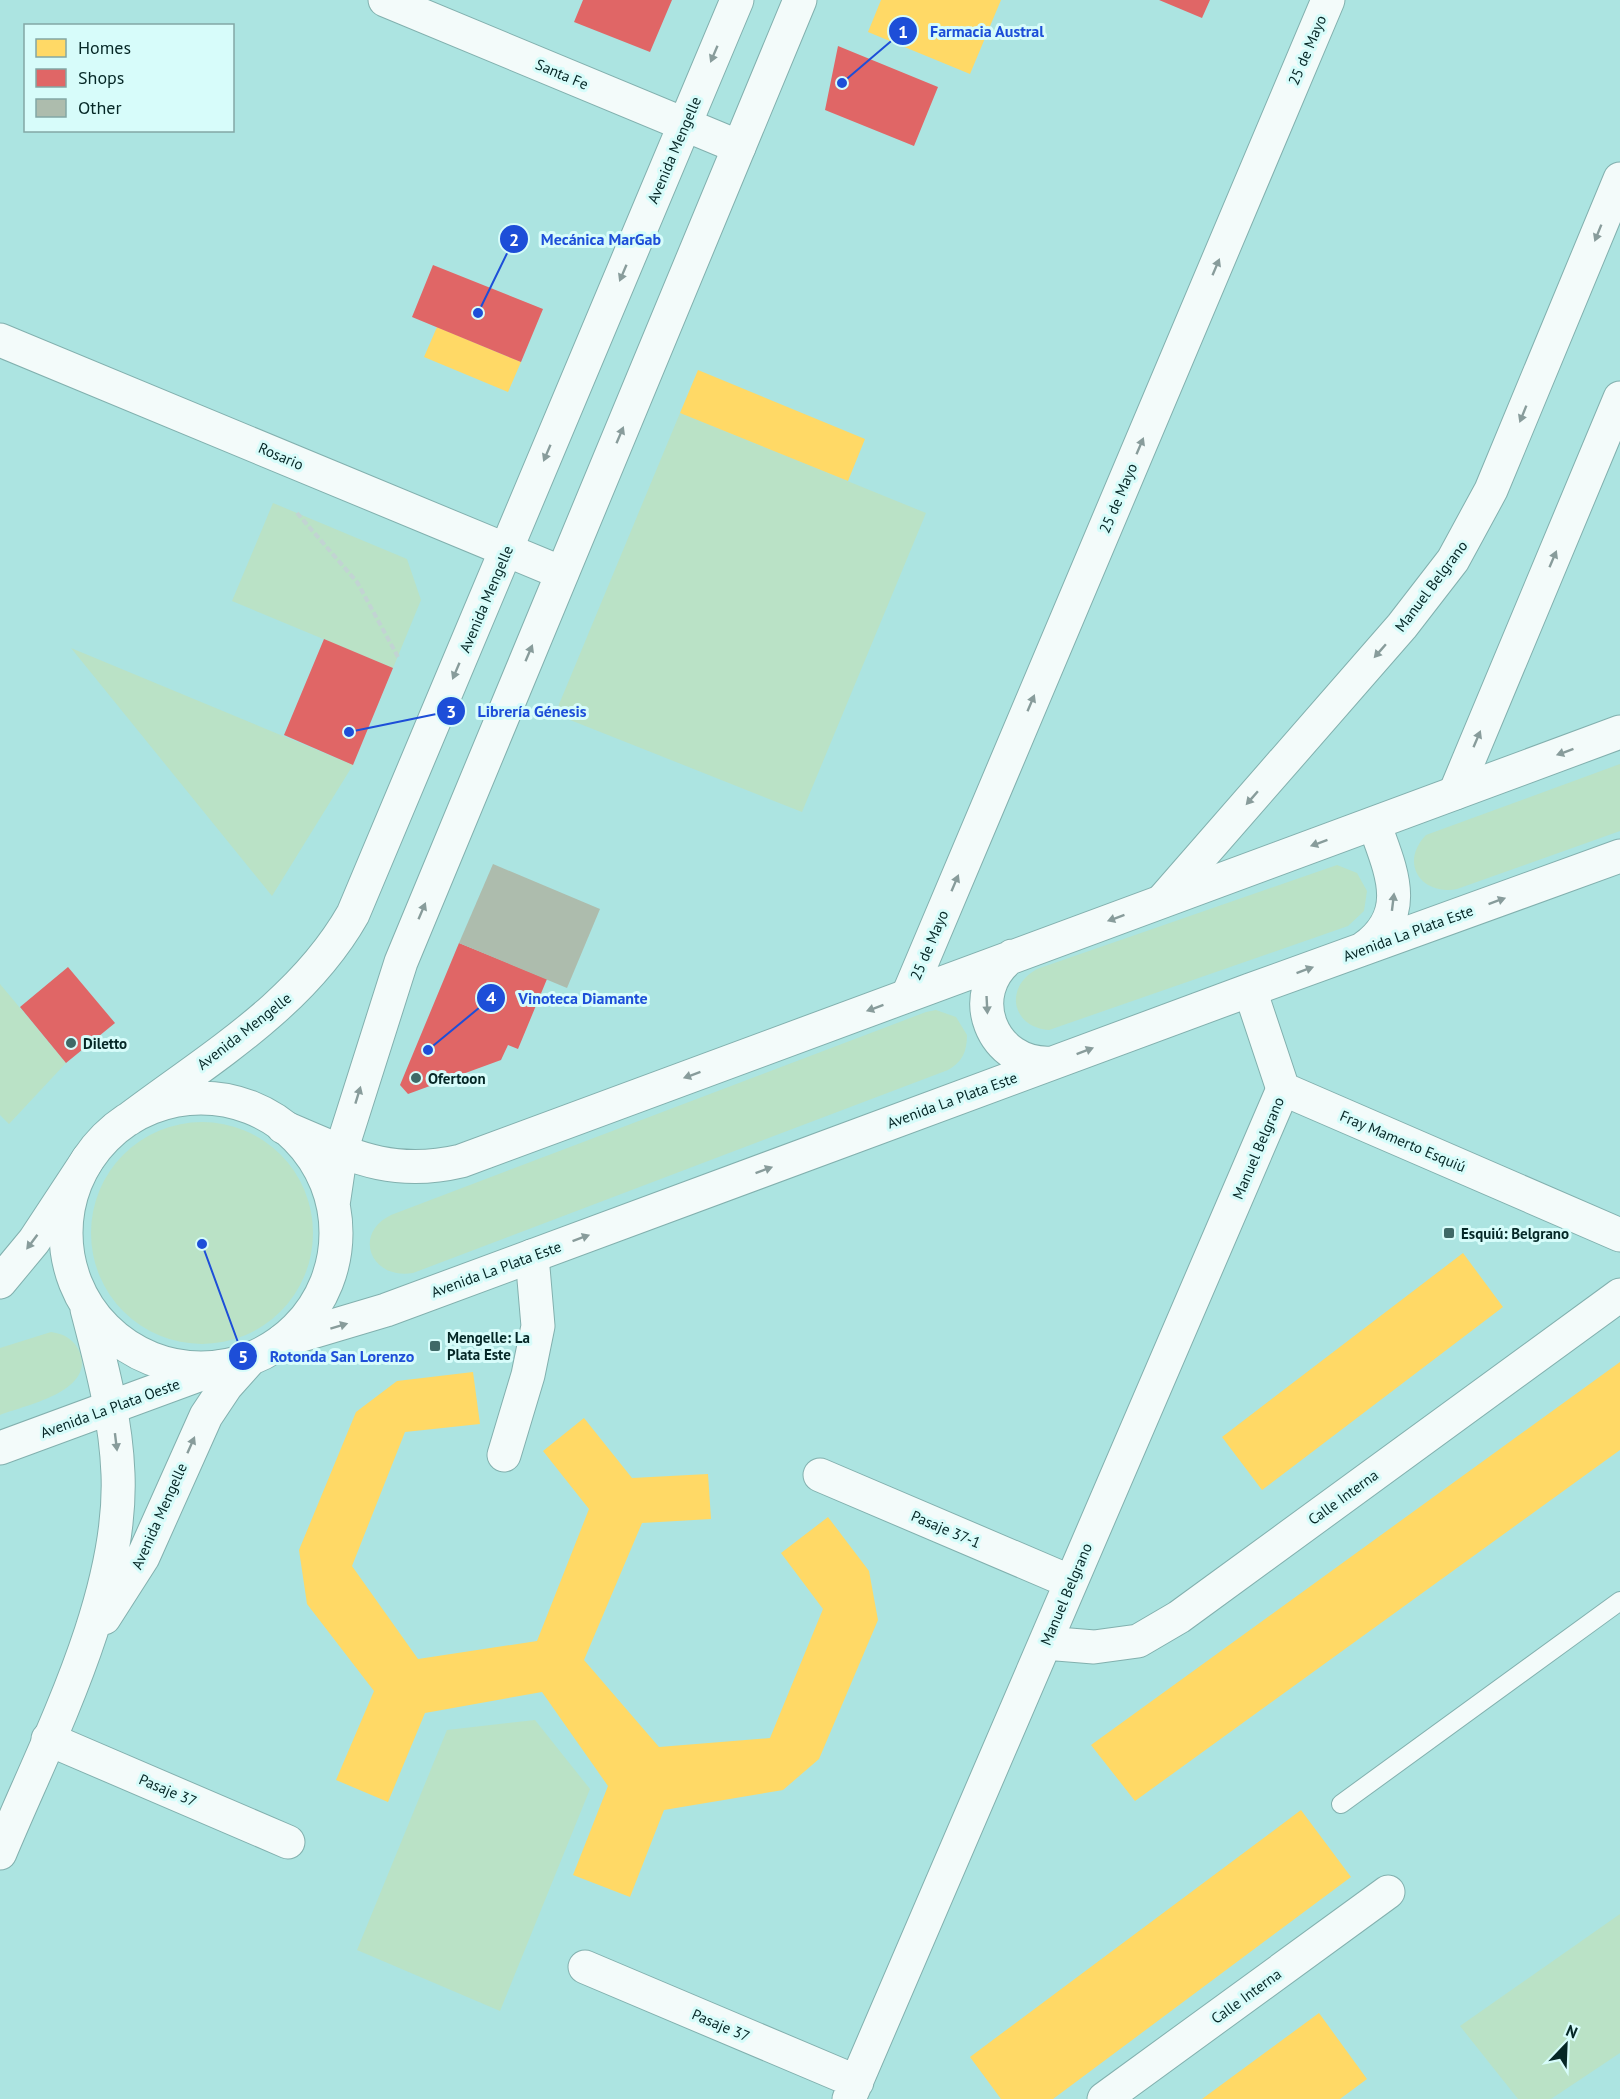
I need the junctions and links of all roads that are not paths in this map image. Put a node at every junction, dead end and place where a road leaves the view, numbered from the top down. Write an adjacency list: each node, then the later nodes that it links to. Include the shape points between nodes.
1 (385, 0): 5 (main road, Santa Fe)
2 (737, 0): 5 (main road, Avenida Mengelle, one-way to 5)
3 (800, 0): 6 (main road)
4 (1328, 0): 20 (main road, 25 de Mayo, one-way to 4)
5 (684, 125): 6 (main road, Santa Fe); 10 (main road, Avenida Mengelle, one-way to 10)
6 (739, 147): 11 (main road, one-way to 6)
7 (1620, 179): 16 (main road, Manuel Belgrano, one-way to 16, via 1491,490 1453,560 1402,626)
8 (0, 339): 10 (main road, Rosario)
9 (1620, 398): 13 (main road, one-way to 9)
10 (507, 550): 11 (main road, Rosario); 23 (main road, Avenida Mengelle, one-way to 23, via 364,891 341,936 309,976 273,1011)
11 (562, 573): 25 (main road, one-way to 11, via 401,962)
12 (1620, 732): 13 (main road, one-way to 13)
13 (1455, 793): 14 (main road)
14 (1374, 823): 16 (main road, one-way to 16); 17 (main road, one-way to 14, via 1383,931 1394,906 1390,869)
15 (1620, 856): 17 (main road, Avenida La Plata Este, one-way to 15)
16 (1162, 901): 18 (main road, one-way to 18)
17 (1363, 949): 19 (main road, Avenida La Plata Este, one-way to 17)
18 (1012, 956): 20 (main road); 21 (main road, one-way to 21, via 990,982 986,1009 989,1021 1002,1043 1015,1054 1034,1062)
19 (1250, 990): 21 (main road, Avenida La Plata Este, one-way to 19); 22 (main road)
20 (908, 995): 25 (main road, one-way to 25, via 461,1161 412,1168 388,1166)
21 (1052, 1063): 29 (main road, Avenida La Plata Este, one-way to 21)
22 (1283, 1089): 28 (main road, Fray Mamerto Esquiú); 40 (main road, Manuel Belgrano)
23 (129, 1119): 24 (main road, via 157,1105 205,1099 248,1107); 26 (main road, via 106,1137)
24 (283, 1127): 25 (main road); 27 (main road, via 315,1161)
25 (341, 1151): 27 (main road)
26 (88, 1159): 30 (main road, one-way to 30, via 34,1240); 32 (main road, via 71,1196 66,1239 73,1275)
27 (333, 1205): 33 (main road, via 335,1243 328,1279 309,1313)
28 (1620, 1235)
29 (532, 1256): 33 (main road, Avenida La Plata Este, one-way to 29, via 386,1310); 38 (main road, via 538,1326)
30 (0, 1282)
31 (1620, 1295): 42 (main road, Calle Interna, via 1179,1617 1138,1641 1094,1647)
32 (85, 1303): 35 (main road, via 106,1330 138,1352 176,1365); 36 (main road, Avenida Mengelle)
33 (282, 1341): 34 (main road)
34 (251, 1358): 35 (main road); 43 (main road, Avenida Mengelle, one-way to 34, via 142,1557 206,1416)
35 (220, 1367): 36 (main road, Avenida La Plata Oeste)
36 (110, 1408): 37 (main road, Avenida La Plata Oeste); 43 (main road, Avenida Mengelle, one-way to 43, via 118,1476 117,1517 104,1587)
37 (0, 1448)
38 (504, 1455)
39 (820, 1475): 40 (main road, Pasaje 37-1)
40 (1071, 1582): 42 (main road, Manuel Belgrano)
41 (1620, 1601): 45 (lane)
42 (1045, 1643): 50 (main road, Manuel Belgrano)
43 (87, 1645): 44 (main road, Avenida Mengelle)
44 (48, 1739): 46 (main road, Pasaje 37); 47 (main road, Avenida Mengelle)
45 (1341, 1804)
46 (288, 1842)
47 (0, 1853)
48 (1388, 1892): 51 (main road, Calle Interna)
49 (585, 1967): 50 (main road, Pasaje 37)
50 (853, 2091)
51 (1104, 2099)

